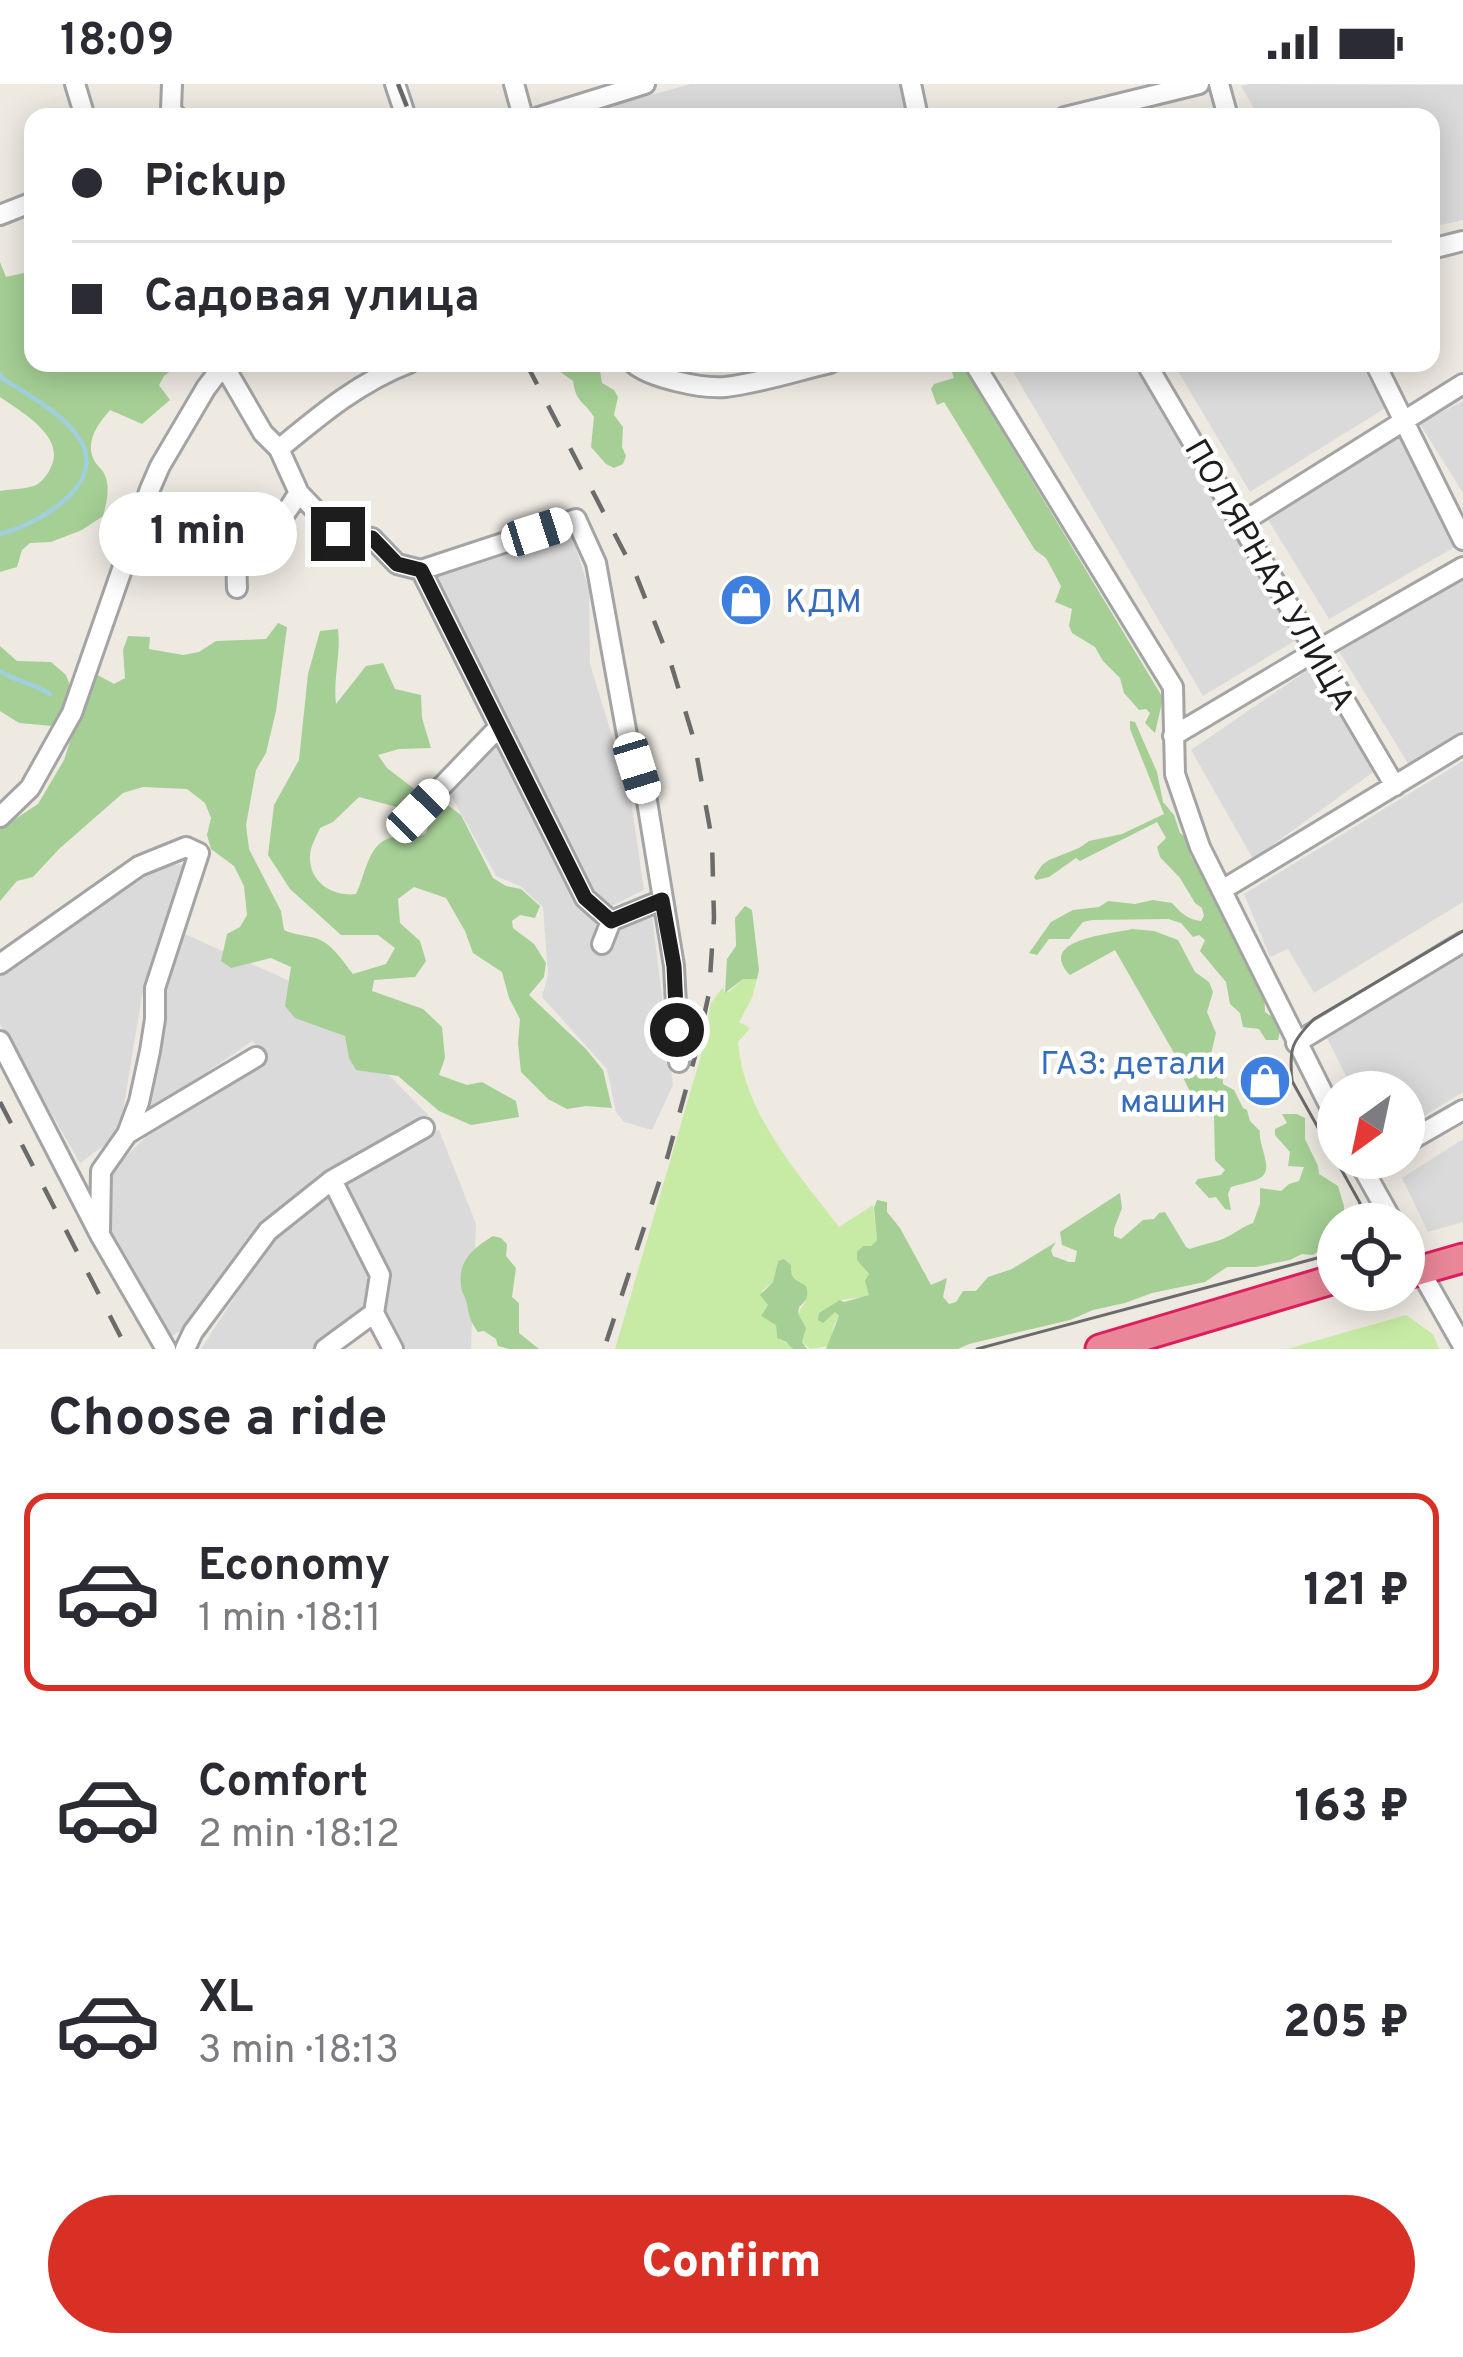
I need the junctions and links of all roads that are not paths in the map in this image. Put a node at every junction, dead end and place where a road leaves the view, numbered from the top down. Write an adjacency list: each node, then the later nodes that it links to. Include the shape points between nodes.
1 (644, 84): 3 (street)
2 (1199, 84): 4 (street)
3 (568, 108)
4 (1102, 108)
5 (219, 372): 28 (street, via 150,489 72,713 30,788)
6 (229, 372): 15 (street)
7 (386, 372): 15 (street)
8 (646, 372): 9 (street, via 721,388)
9 (791, 372)
10 (980, 372): 24 (street, via 1172,687)
11 (1151, 372): 17 (street, ПОЛЯРНАЯ УЛИЦА)
12 (1379, 372): 14 (street)
13 (1463, 384): 14 (street)
14 (1403, 422): 17 (street); 18 (street)
15 (279, 449): 16 (street)
16 (298, 493): 20 (street, via 338,534 372,538 397,564); 21 (street, via 239,550)
17 (1241, 524): 22 (street, ПОЛЯРНАЯ УЛИЦА)
18 (1463, 540)
19 (1463, 567): 22 (street)
20 (421, 570): 23 (street); 30 (street, via 576,519 596,563)
21 (237, 588)
22 (1316, 651): 24 (street); 26 (street, ПОЛЯРНАЯ УЛИЦА)
23 (498, 728): 27 (street); 31 (street, via 585,898)
24 (1173, 736): 29 (street, via 1175,774)
25 (1463, 745): 26 (street)
26 (1395, 785): 29 (street)
27 (418, 811)
28 (0, 817)
29 (1222, 890): 36 (street)
30 (662, 900): 31 (street); 38 (street)
31 (611, 921): 33 (street)
32 (1463, 942): 36 (street)
33 (602, 944)
34 (0, 964): 43 (street, via 139,866 186,847 200,853 155,988)
35 (0, 1041): 45 (street)
36 (1296, 1042): 39 (street)
37 (256, 1057): 43 (street)
38 (679, 1061)
39 (1317, 1082)
40 (1463, 1110): 42 (street)
41 (424, 1128): 44 (street)
42 (1425, 1132)
43 (127, 1134): 45 (street, via 100,1171)
44 (332, 1180): 53 (street, via 380,1275); 56 (street, via 268,1231)
45 (100, 1235): 55 (street)
46 (1463, 1241): 47 (highway)
47 (1425, 1255)
48 (1463, 1258): 49 (highway)
49 (1425, 1260)
50 (1425, 1283): 54 (street)
51 (1317, 1284): 59 (highway)
52 (1317, 1301): 60 (highway)
53 (374, 1313): 57 (street); 58 (street)
54 (1460, 1331)
55 (166, 1349)
56 (185, 1349)
57 (325, 1349)
58 (393, 1349)
59 (1100, 1349)
60 (1154, 1349)

